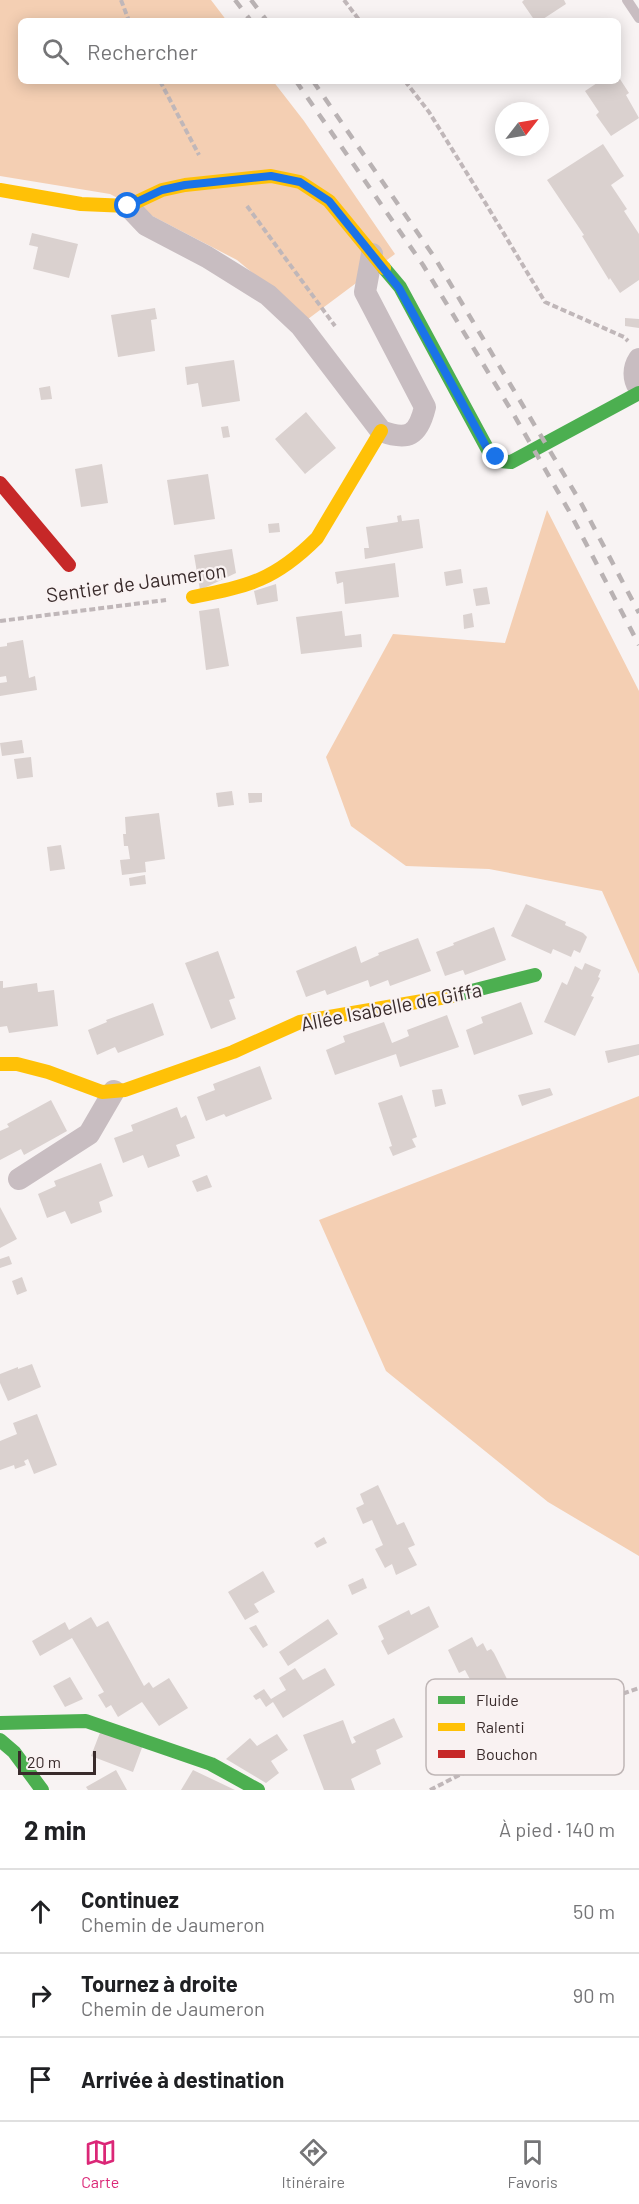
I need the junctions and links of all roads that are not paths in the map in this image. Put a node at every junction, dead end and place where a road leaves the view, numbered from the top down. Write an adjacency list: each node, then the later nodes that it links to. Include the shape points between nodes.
1 (627, 0): 2 (lane)
2 (639, 18)
3 (0, 190): 4 (street, via 81,204)
4 (128, 206): 5 (street, via 162,190 185,185 271,176 300,182 329,201); 9 (street, via 146,225 268,295 301,326)
5 (372, 254): 8 (street, via 399,288 488,450 500,461 511,462); 9 (street, via 365,292 425,407 419,427 408,436)
6 (635, 351): 7 (street)
7 (639, 388)
8 (639, 393)
9 (381, 431): 12 (street, Sentier de Jaumeron, via 307,549 253,584)
10 (0, 483): 11 (street)
11 (69, 566)
12 (192, 597)
13 (536, 975): 15 (street, Allée Isabelle de Giffa, via 472,992 300,1022 233,1052)
14 (0, 1064): 15 (street, Allée Isabelle de Giffa, via 17,1064 102,1092)
15 (114, 1091): 16 (street, via 89,1134)
16 (19, 1179)
17 (0, 1723): 20 (street, via 86,1721 211,1764)
18 (0, 1740): 19 (street, via 14,1752)
19 (42, 1790)
20 (258, 1790)

